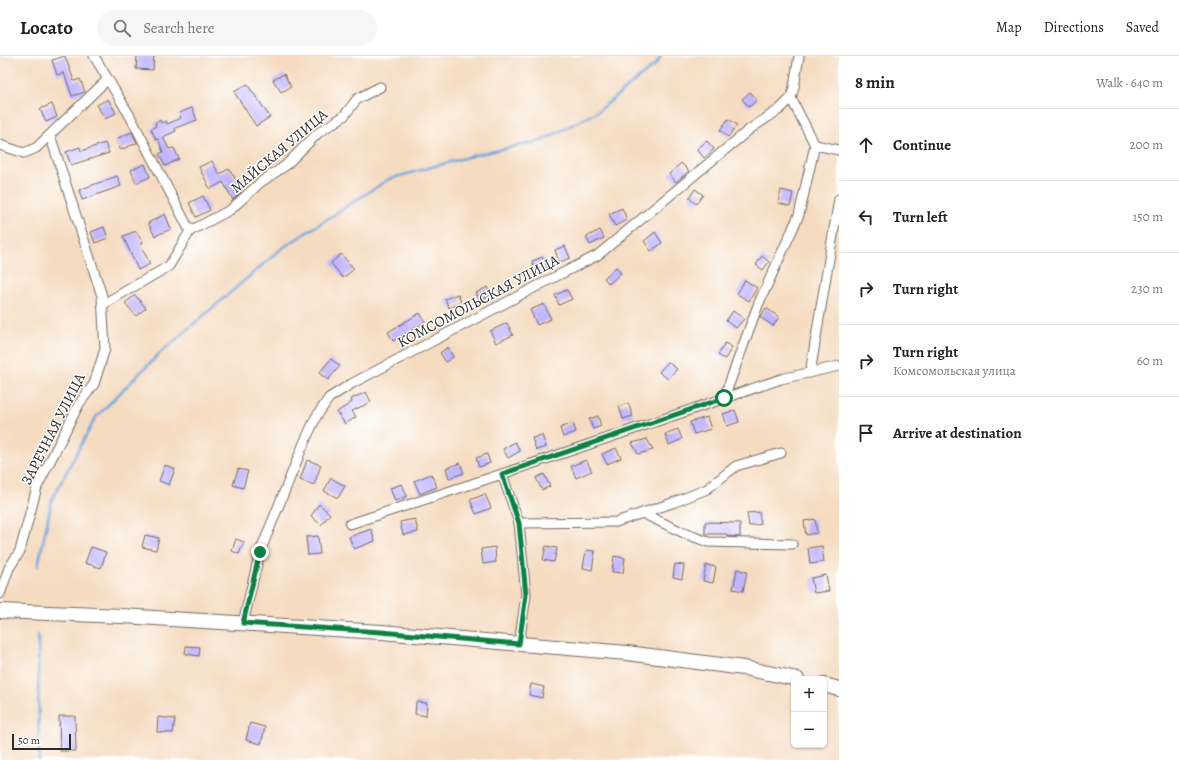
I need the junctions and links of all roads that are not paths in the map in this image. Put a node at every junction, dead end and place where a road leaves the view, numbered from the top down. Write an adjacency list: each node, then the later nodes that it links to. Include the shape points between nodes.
1 (94, 56): 3 (street)
2 (800, 56): 5 (street)
3 (108, 79): 6 (street); 11 (street)
4 (380, 87): 11 (street, МАЙСКАЯ УЛИЦА, via 357,99 344,116 318,133 285,166 261,182 230,210)
5 (791, 98): 8 (street); 24 (street, КОМСОМОЛЬСКАЯ УЛИЦА, via 598,255 351,384 329,398 316,417 304,443 260,552)
6 (50, 135): 7 (street, via 36,148 24,153); 12 (street, ЗАРЕЧНАЯ УЛИЦА, via 102,296)
7 (0, 145)
8 (815, 145): 9 (street); 15 (street, via 799,215 758,305)
9 (839, 150)
10 (839, 199): 14 (street)
11 (190, 231): 12 (street, via 169,266)
12 (102, 305): 22 (street, ЗАРЕЧНАЯ УЛИЦА, via 105,349 94,384 79,404 37,487 20,551 9,568)
13 (839, 366): 14 (street)
14 (810, 373): 15 (street, via 781,379)
15 (724, 398): 17 (street)
16 (781, 453): 18 (street, via 736,466 707,489)
17 (502, 474): 19 (street); 20 (street)
18 (642, 513): 19 (street, via 616,522); 21 (street, via 708,542)
19 (519, 523): 25 (street, via 526,595)
20 (350, 524)
21 (792, 544)
22 (0, 594)
23 (0, 611): 24 (main road)
24 (243, 623): 25 (main road)
25 (519, 644): 26 (main road, via 626,653 744,668)
26 (791, 678)
27 (827, 686): 28 (main road)
28 (839, 689)

